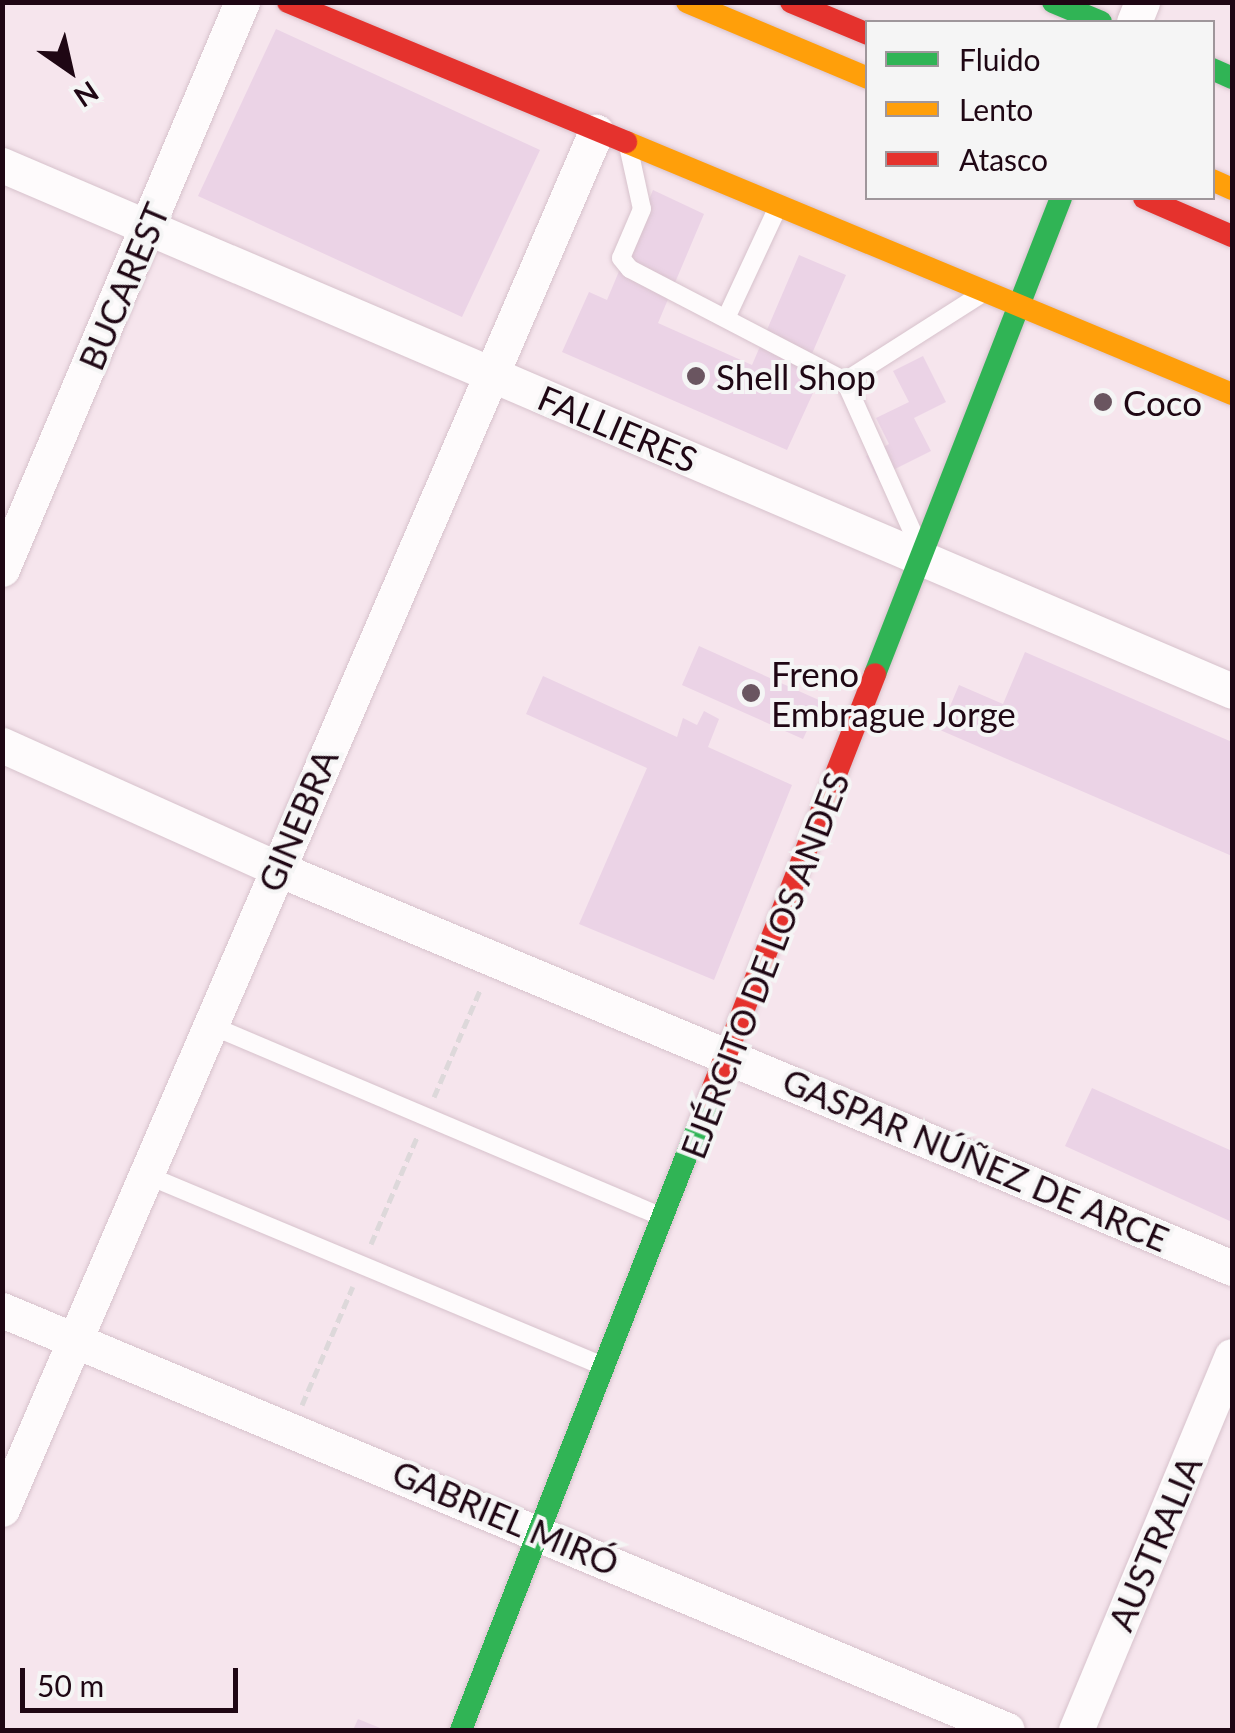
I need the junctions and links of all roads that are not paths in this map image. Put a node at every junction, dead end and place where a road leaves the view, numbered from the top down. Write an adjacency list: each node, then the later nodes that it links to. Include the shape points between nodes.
1 (242, 2): 14 (street, BUCAREST)
2 (288, 2): 9 (main road)
3 (687, 2): 8 (main road)
4 (791, 2): 7 (main road)
5 (1053, 2): 6 (main road)
6 (1097, 20)
7 (865, 33)
8 (865, 77)
9 (612, 138): 13 (main road); 18 (lane, via 642,209 622,258 630,269); 19 (street, GINEBRA)
10 (2, 165): 14 (street, FALLIERES)
11 (1059, 200): 17 (main road, EJÉRCITO DE LOS ANDES)
12 (1149, 200): 15 (main road)
13 (777, 208): 16 (main road); 18 (lane)
14 (150, 226): 19 (street, FALLIERES); 23 (street, BUCAREST)
15 (1232, 236)
16 (980, 295): 17 (main road); 20 (lane)
17 (1014, 309): 21 (main road); 22 (main road, EJÉRCITO DE LOS ANDES)
18 (728, 314): 20 (lane)
19 (490, 374): 22 (street, FALLIERES); 26 (street, GINEBRA)
20 (845, 381): 22 (lane)
21 (1232, 394)
22 (924, 559): 24 (street, FALLIERES); 28 (main road, EJÉRCITO DE LOS ANDES)
23 (2, 568)
24 (1232, 691)
25 (2, 745): 26 (street, GASPAR NÚÑEZ DE ARCE)
26 (276, 868): 27 (street, GINEBRA); 28 (street, GASPAR NÚÑEZ DE ARCE)
27 (210, 1025): 29 (street, GINEBRA); 30 (lane)
28 (727, 1054): 30 (main road, EJÉRCITO DE LOS ANDES); 31 (street, GASPAR NÚÑEZ DE ARCE)
29 (144, 1174): 33 (street, GINEBRA); 35 (lane)
30 (666, 1218): 35 (main road, EJÉRCITO DE LOS ANDES)
31 (1232, 1268)
32 (2, 1310): 33 (street, GABRIEL MIRÓ)
33 (78, 1340): 36 (street, GINEBRA); 37 (street, GABRIEL MIRÓ)
34 (1232, 1356): 40 (street, AUSTRALIA)
35 (608, 1368): 37 (main road, EJÉRCITO DE LOS ANDES)
36 (2, 1509)
37 (541, 1532): 38 (main road, EJÉRCITO DE LOS ANDES); 39 (street, GABRIEL MIRÓ)
38 (460, 1730)
39 (1007, 1730)
40 (1076, 1730)

